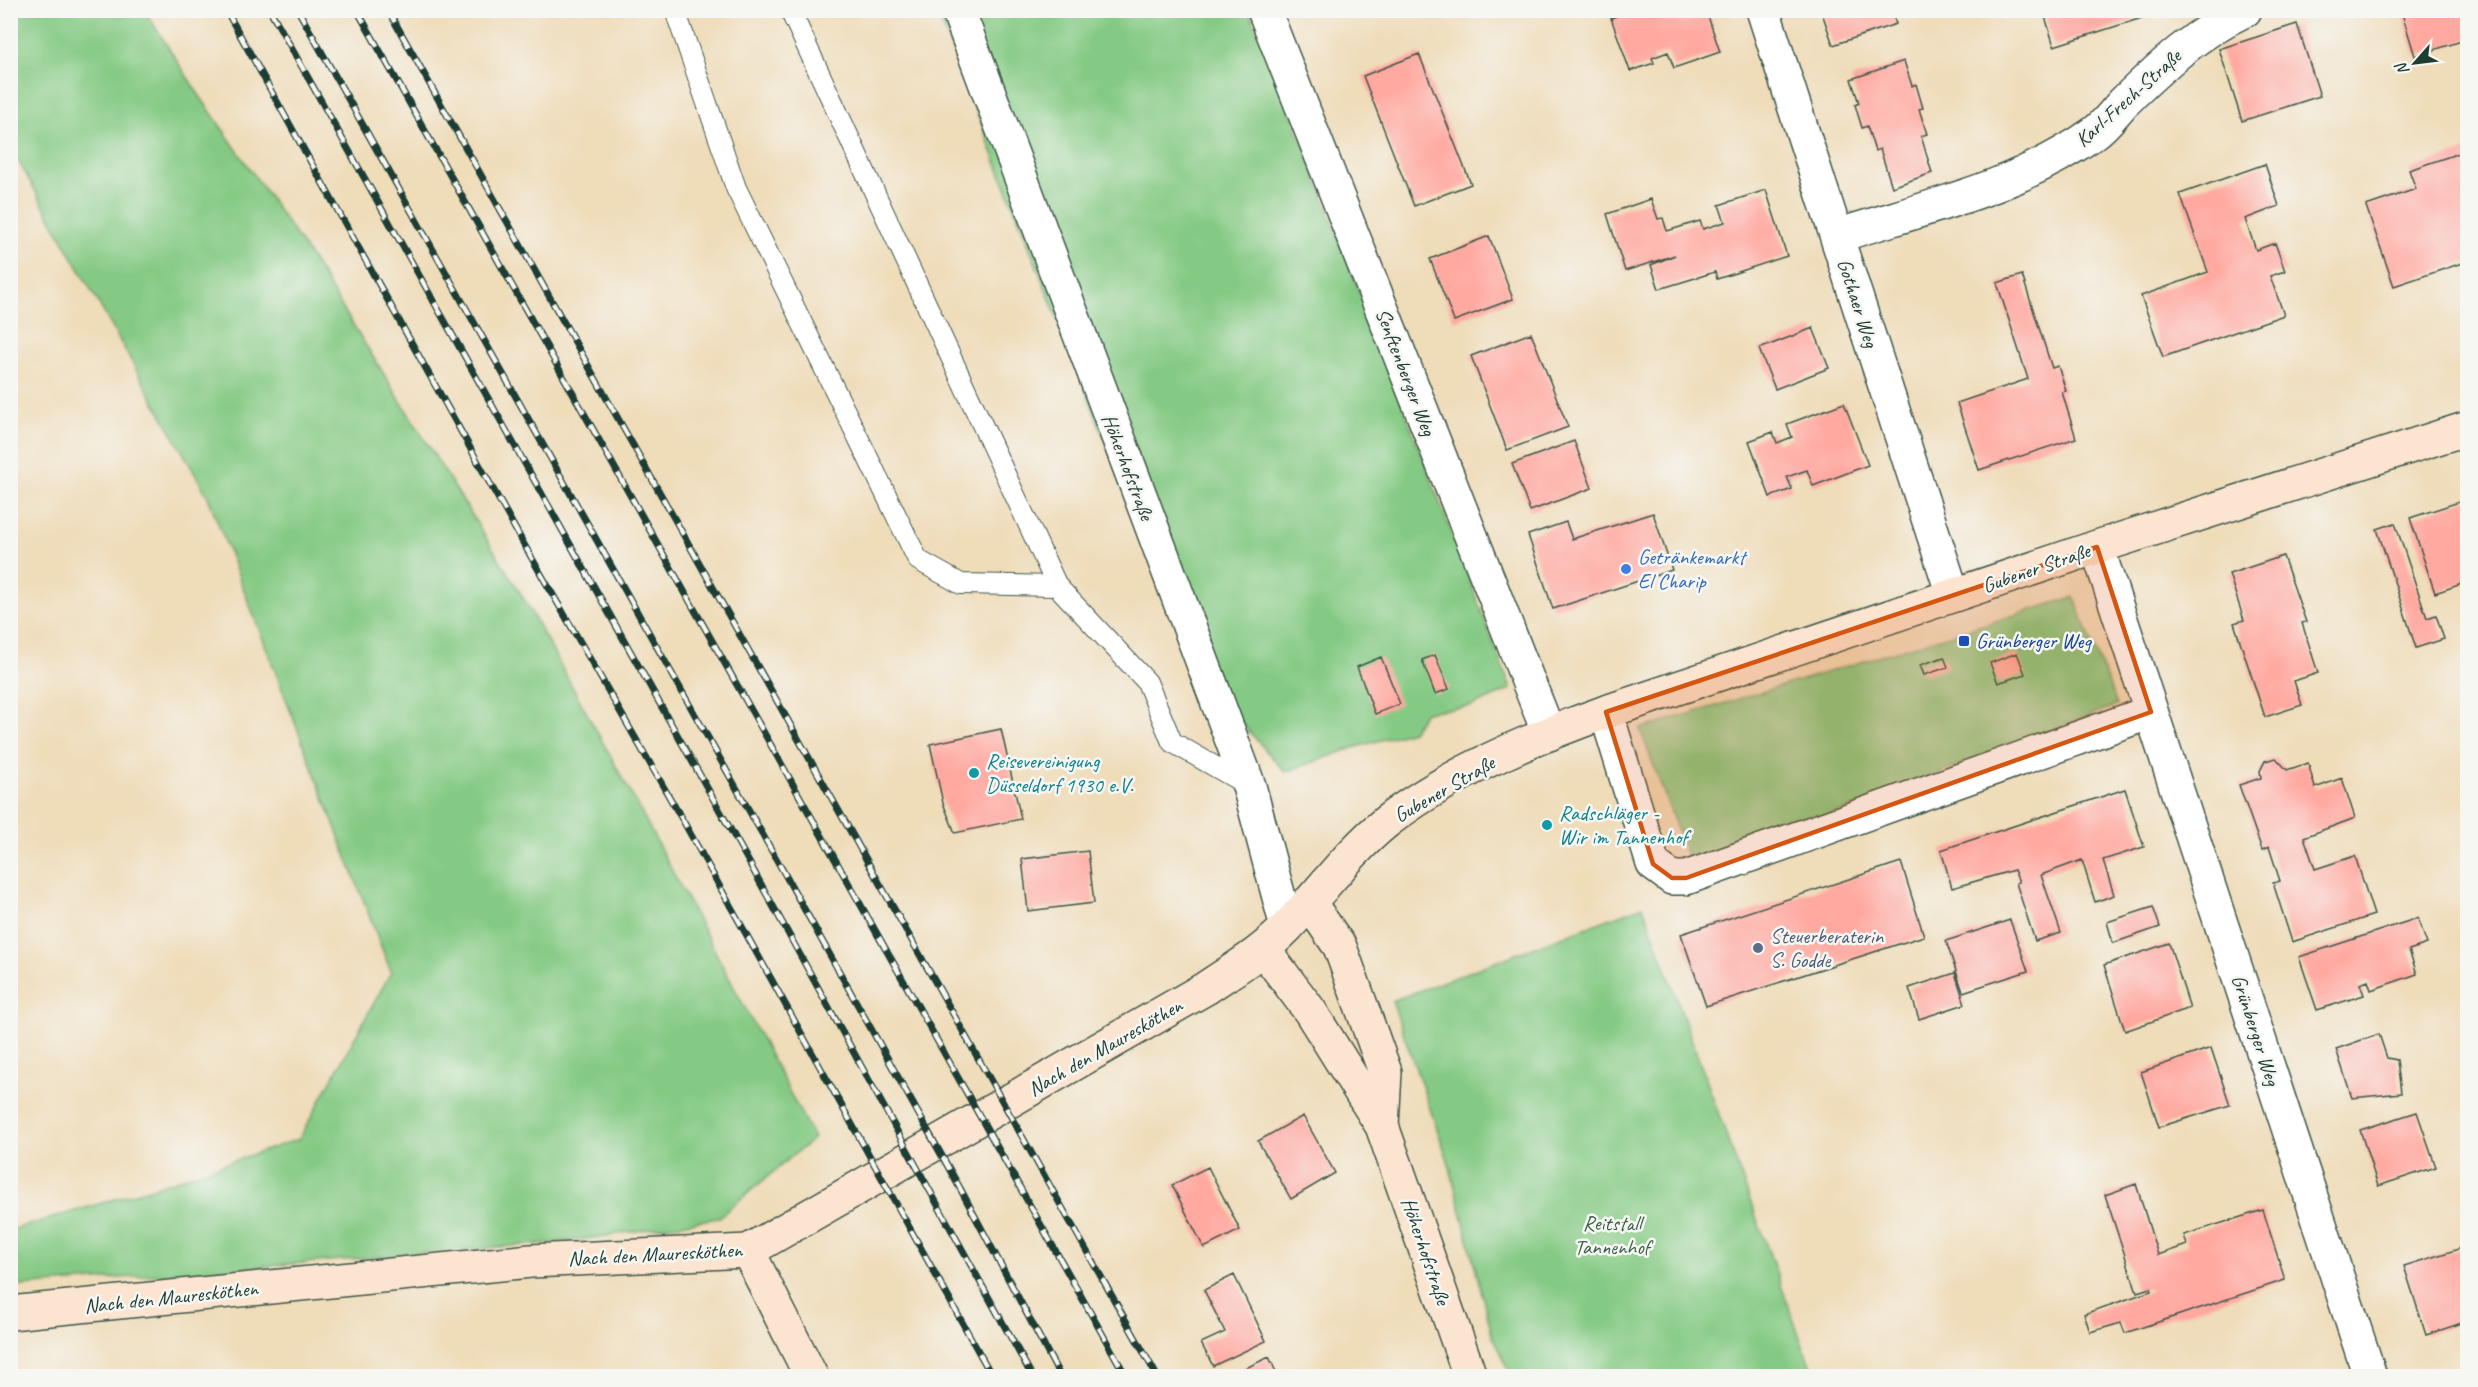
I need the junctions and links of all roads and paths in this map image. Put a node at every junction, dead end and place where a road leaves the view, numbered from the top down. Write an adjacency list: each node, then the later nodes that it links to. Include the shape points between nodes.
1 (675, 10): 10 (lane, via 736,188 918,561 961,584)
2 (790, 10): 10 (lane)
3 (958, 10): 15 (street, Höherhofstraße)
4 (1264, 10): 14 (street, Senftenberger Weg)
5 (1763, 10): 7 (street, Gothaer Weg)
6 (2245, 10): 7 (street, Karl-Frech-Straße, via 2217,24 2175,54 2097,131 2067,152 2018,178)
7 (1837, 236): 11 (street, Gothaer Weg)
8 (2468, 428): 9 (street, Gubener Straße)
9 (2097, 547): 11 (street, Gubener Straße); 13 (street, Grünberger Weg)
10 (1057, 586): 15 (lane, via 1147,682 1172,742)
11 (1953, 595): 12 (street, Gubener Straße)
12 (1606, 712): 13 (street, via 1653,864 1672,878 1686,878); 14 (street, Gubener Straße)
13 (2151, 712): 24 (street, Grünberger Weg)
14 (1549, 734): 16 (street, Gubener Straße, via 1476,768 1386,822)
15 (1248, 786): 17 (street, Höherhofstraße)
16 (1309, 902): 17 (street, Nach den Mauresköthen); 19 (street, Höherhofstraße, via 1340,947 1386,1072)
17 (1287, 927): 18 (street, Nach den Mauresköthen)
18 (1264, 950): 19 (street, Höherhofstraße, via 1310,1011); 20 (street, Nach den Mauresköthen, via 1169,1011)
19 (1382, 1126): 23 (street, Höherhofstraße)
20 (748, 1251): 21 (street, Nach den Mauresköthen, via 531,1261); 22 (street)
21 (10, 1313)
22 (811, 1377)
23 (1470, 1377)
24 (2370, 1377)

